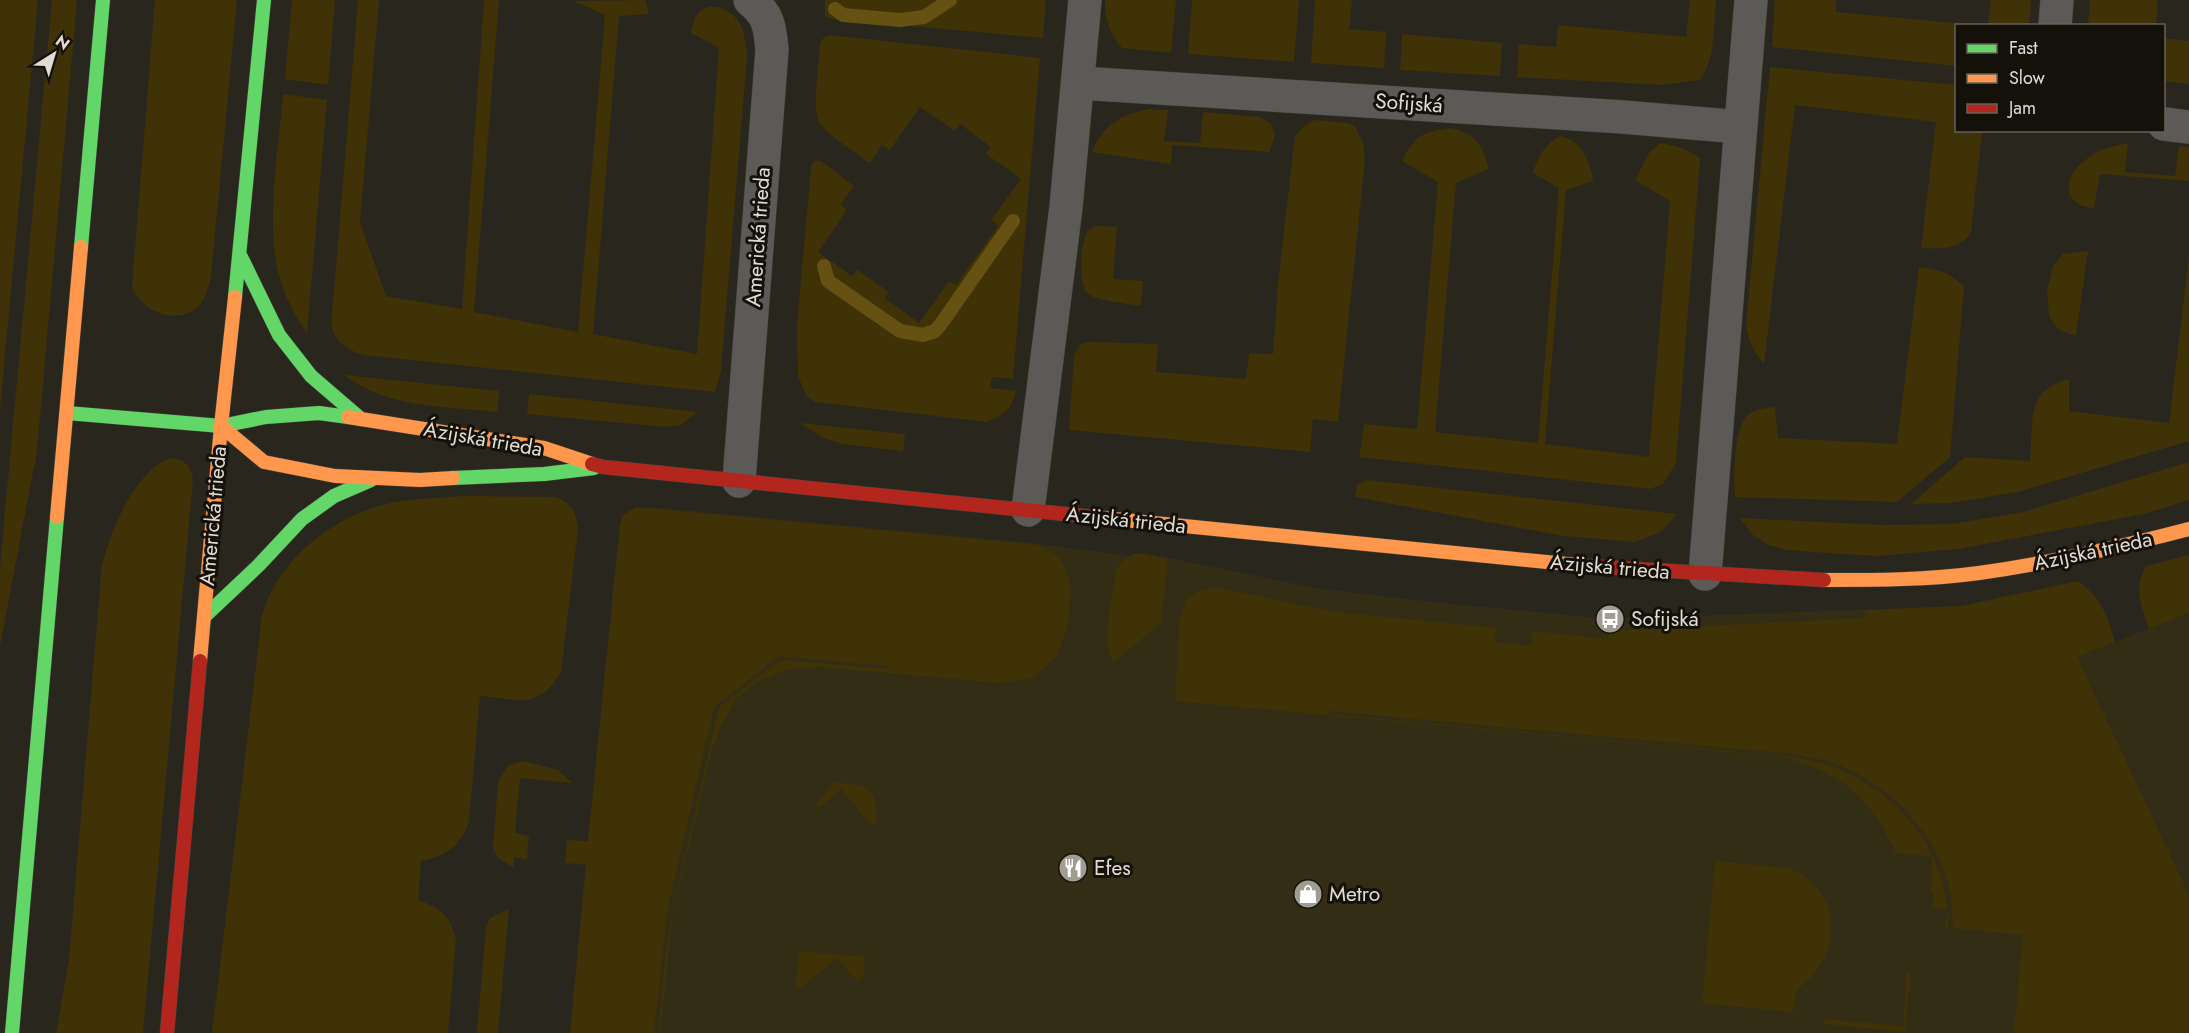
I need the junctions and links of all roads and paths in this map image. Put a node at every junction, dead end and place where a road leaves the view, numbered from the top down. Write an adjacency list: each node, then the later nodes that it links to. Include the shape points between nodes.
1 (103, 0): 13 (street)
2 (264, 0): 12 (street, Americká trieda)
3 (750, 0): 18 (street, Americká trieda, via 770,26 772,50)
4 (1085, 0): 8 (street)
5 (1751, 0): 10 (street)
6 (2057, 0): 7 (street)
7 (2055, 24)
8 (1079, 83): 10 (street, Sofijská); 19 (street)
9 (2165, 124): 11 (street)
10 (1740, 127): 21 (street)
11 (2189, 127)
12 (240, 255): 14 (street, via 279,335 311,376); 15 (street, Americká trieda)
13 (67, 413): 15 (street, Ázijská trieda); 23 (street)
14 (362, 419): 15 (street, Ázijská trieda, via 319,412); 16 (street, Ázijská trieda, via 544,448)
15 (220, 426): 17 (street, Ázijská trieda, via 264,462 335,476); 22 (street, Americká trieda)
16 (603, 467): 17 (street, Ázijská trieda, via 544,474 420,480); 18 (street, Ázijská trieda)
17 (377, 478): 22 (street, Ázijská trieda, via 334,496 302,519)
18 (739, 481): 19 (street, Ázijská trieda)
19 (1028, 510): 21 (street, Ázijská trieda, via 1615,569)
20 (2189, 529): 21 (street, Ázijská trieda, via 2108,550 1978,573 1858,580)
21 (1705, 574)
22 (205, 616): 24 (street, Americká trieda)
23 (12, 1033)
24 (167, 1033)

